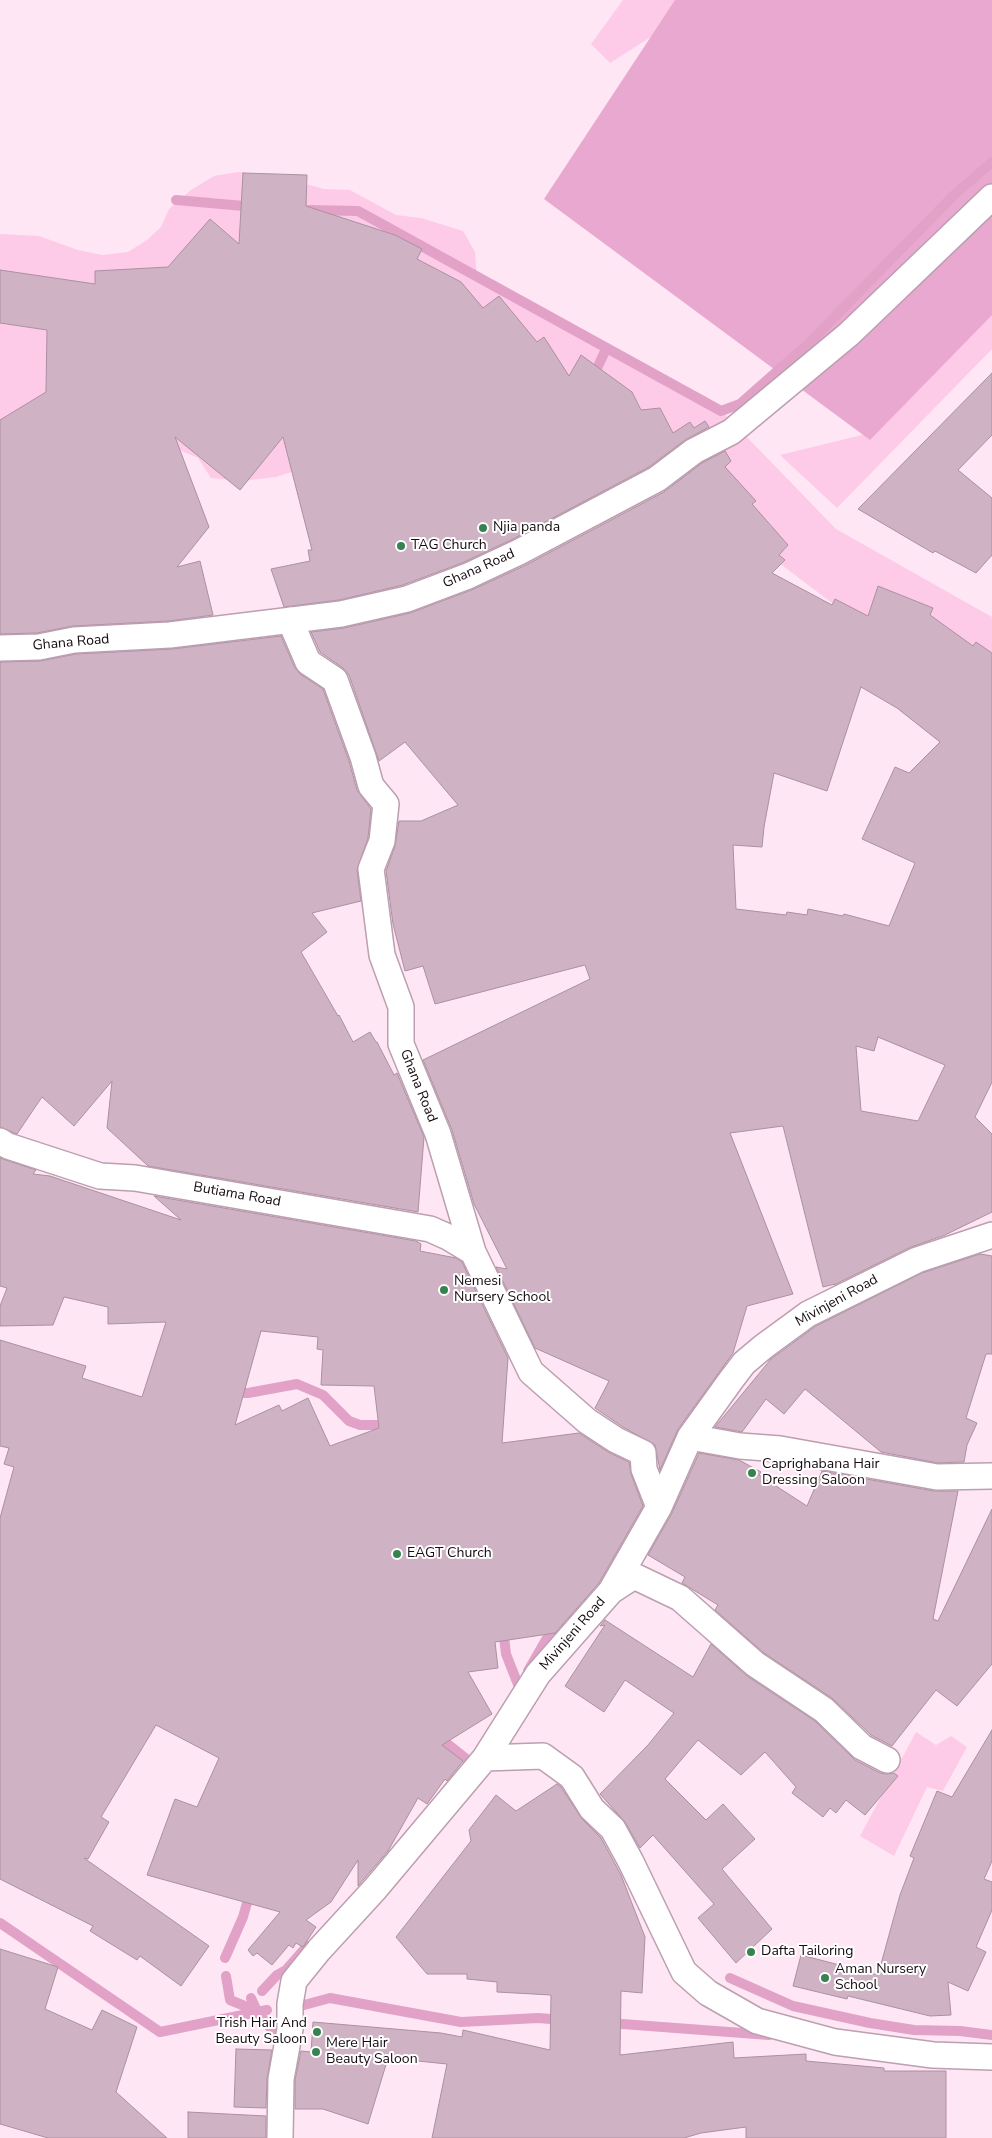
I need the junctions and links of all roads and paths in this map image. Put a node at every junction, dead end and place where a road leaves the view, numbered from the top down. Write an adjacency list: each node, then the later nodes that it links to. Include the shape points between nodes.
1 (992, 196): 2 (street, Ghana Road, via 849,334 731,432 694,452 657,479 519,552 407,600 341,614)
2 (290, 620): 3 (street, Ghana Road, via 170,635); 6 (street, Ghana Road, via 308,662 335,680 371,786 386,804 382,841 371,869 382,955 401,1008 401,1044 438,1134)
3 (0, 648)
4 (0, 1141): 6 (street, Butiama Road, via 100,1176 135,1178 430,1229)
5 (992, 1235): 7 (street, Mivinjeni Road, via 917,1260 808,1314 744,1363)
6 (473, 1252): 9 (street, Ghana Road, via 531,1372 587,1421 643,1453 644,1469)
7 (690, 1437): 8 (street, via 780,1449 937,1477); 9 (street, Mivinjeni Road)
8 (992, 1476)
9 (659, 1507): 10 (street, Mivinjeni Road)
10 (611, 1591): 11 (street, Mivinjeni Road, via 538,1674); 12 (street, via 634,1576 680,1598 755,1664 824,1710 862,1746)
11 (485, 1758): 13 (street, via 543,1756 572,1777 592,1810 612,1829 631,1862 684,1972 708,1993 757,2021 836,2042 933,2055); 14 (street, Mivinjeni Road, via 294,1981 282,2079)
12 (887, 1760)
13 (992, 2057)
14 (280, 2138)

